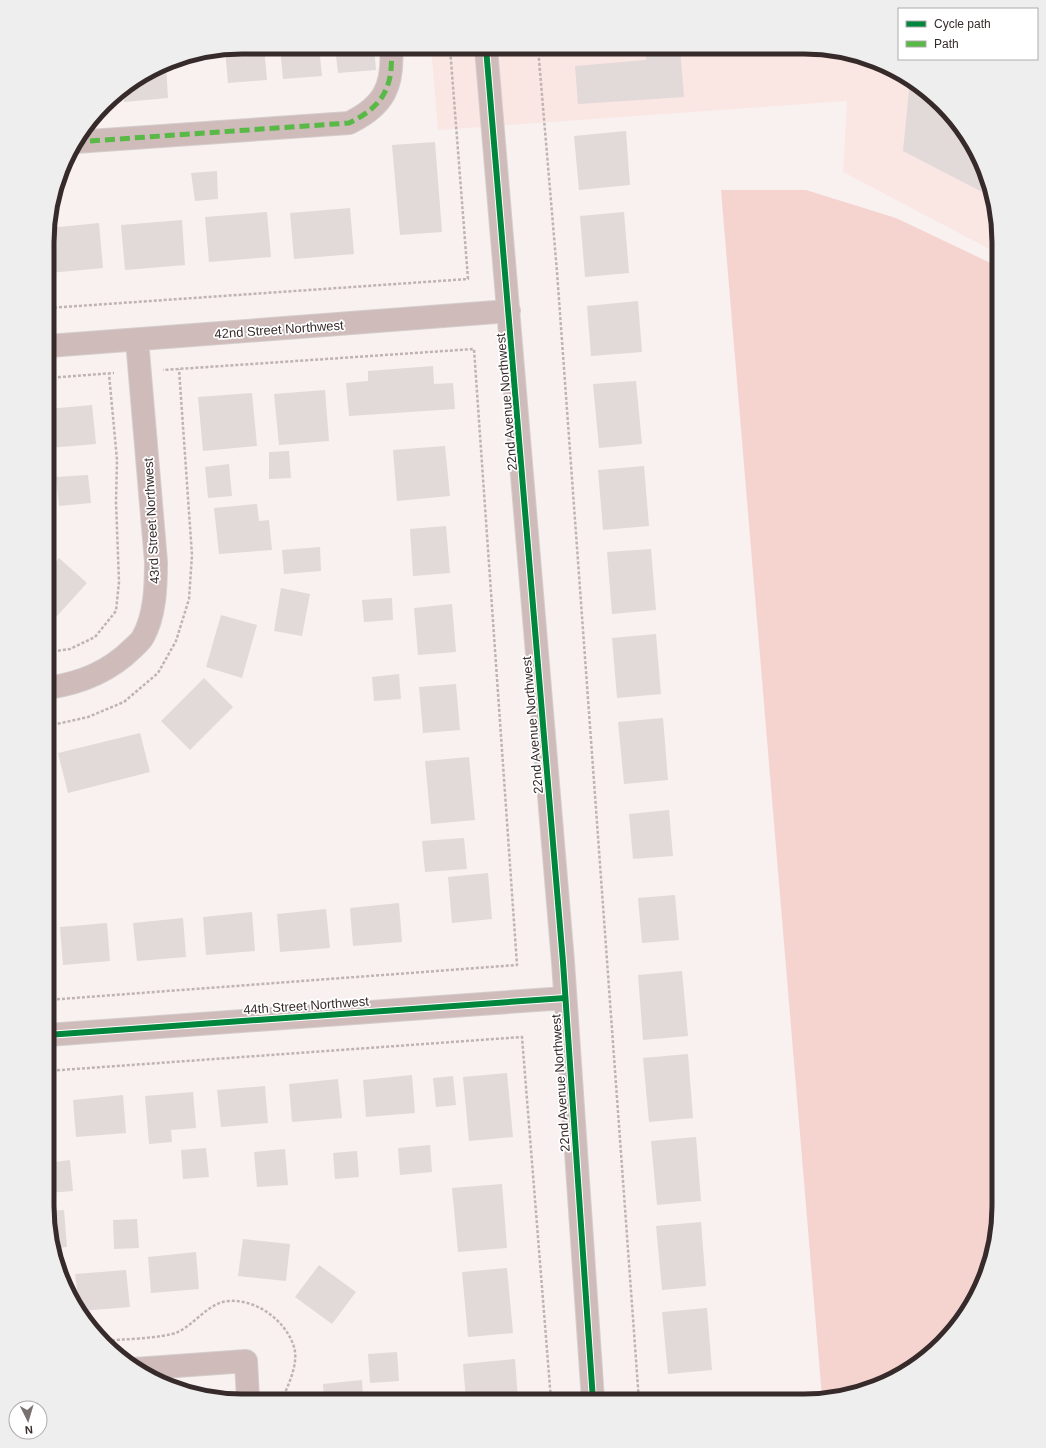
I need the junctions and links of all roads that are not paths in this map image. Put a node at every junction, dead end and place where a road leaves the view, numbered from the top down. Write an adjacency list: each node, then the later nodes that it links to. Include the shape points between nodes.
1 (392, 54): 3 (street, via 393,66 388,87 376,106 349,123)
2 (487, 54): 4 (street, 22nd Avenue Northwest)
3 (83, 141)
4 (510, 311): 5 (street, 42nd Street Northwest); 8 (street, 22nd Avenue Northwest)
5 (137, 340): 6 (street, 42nd Street Northwest); 7 (street, 43rd Street Northwest, via 155,556 156,580 151,615 143,638 104,671 83,681)
6 (54, 346)
7 (54, 687)
8 (565, 998): 9 (street, 44th Street Northwest); 12 (street, 22nd Avenue Northwest)
9 (54, 1034)
10 (147, 1368): 11 (street, via 246,1361)
11 (248, 1394)
12 (593, 1394)

